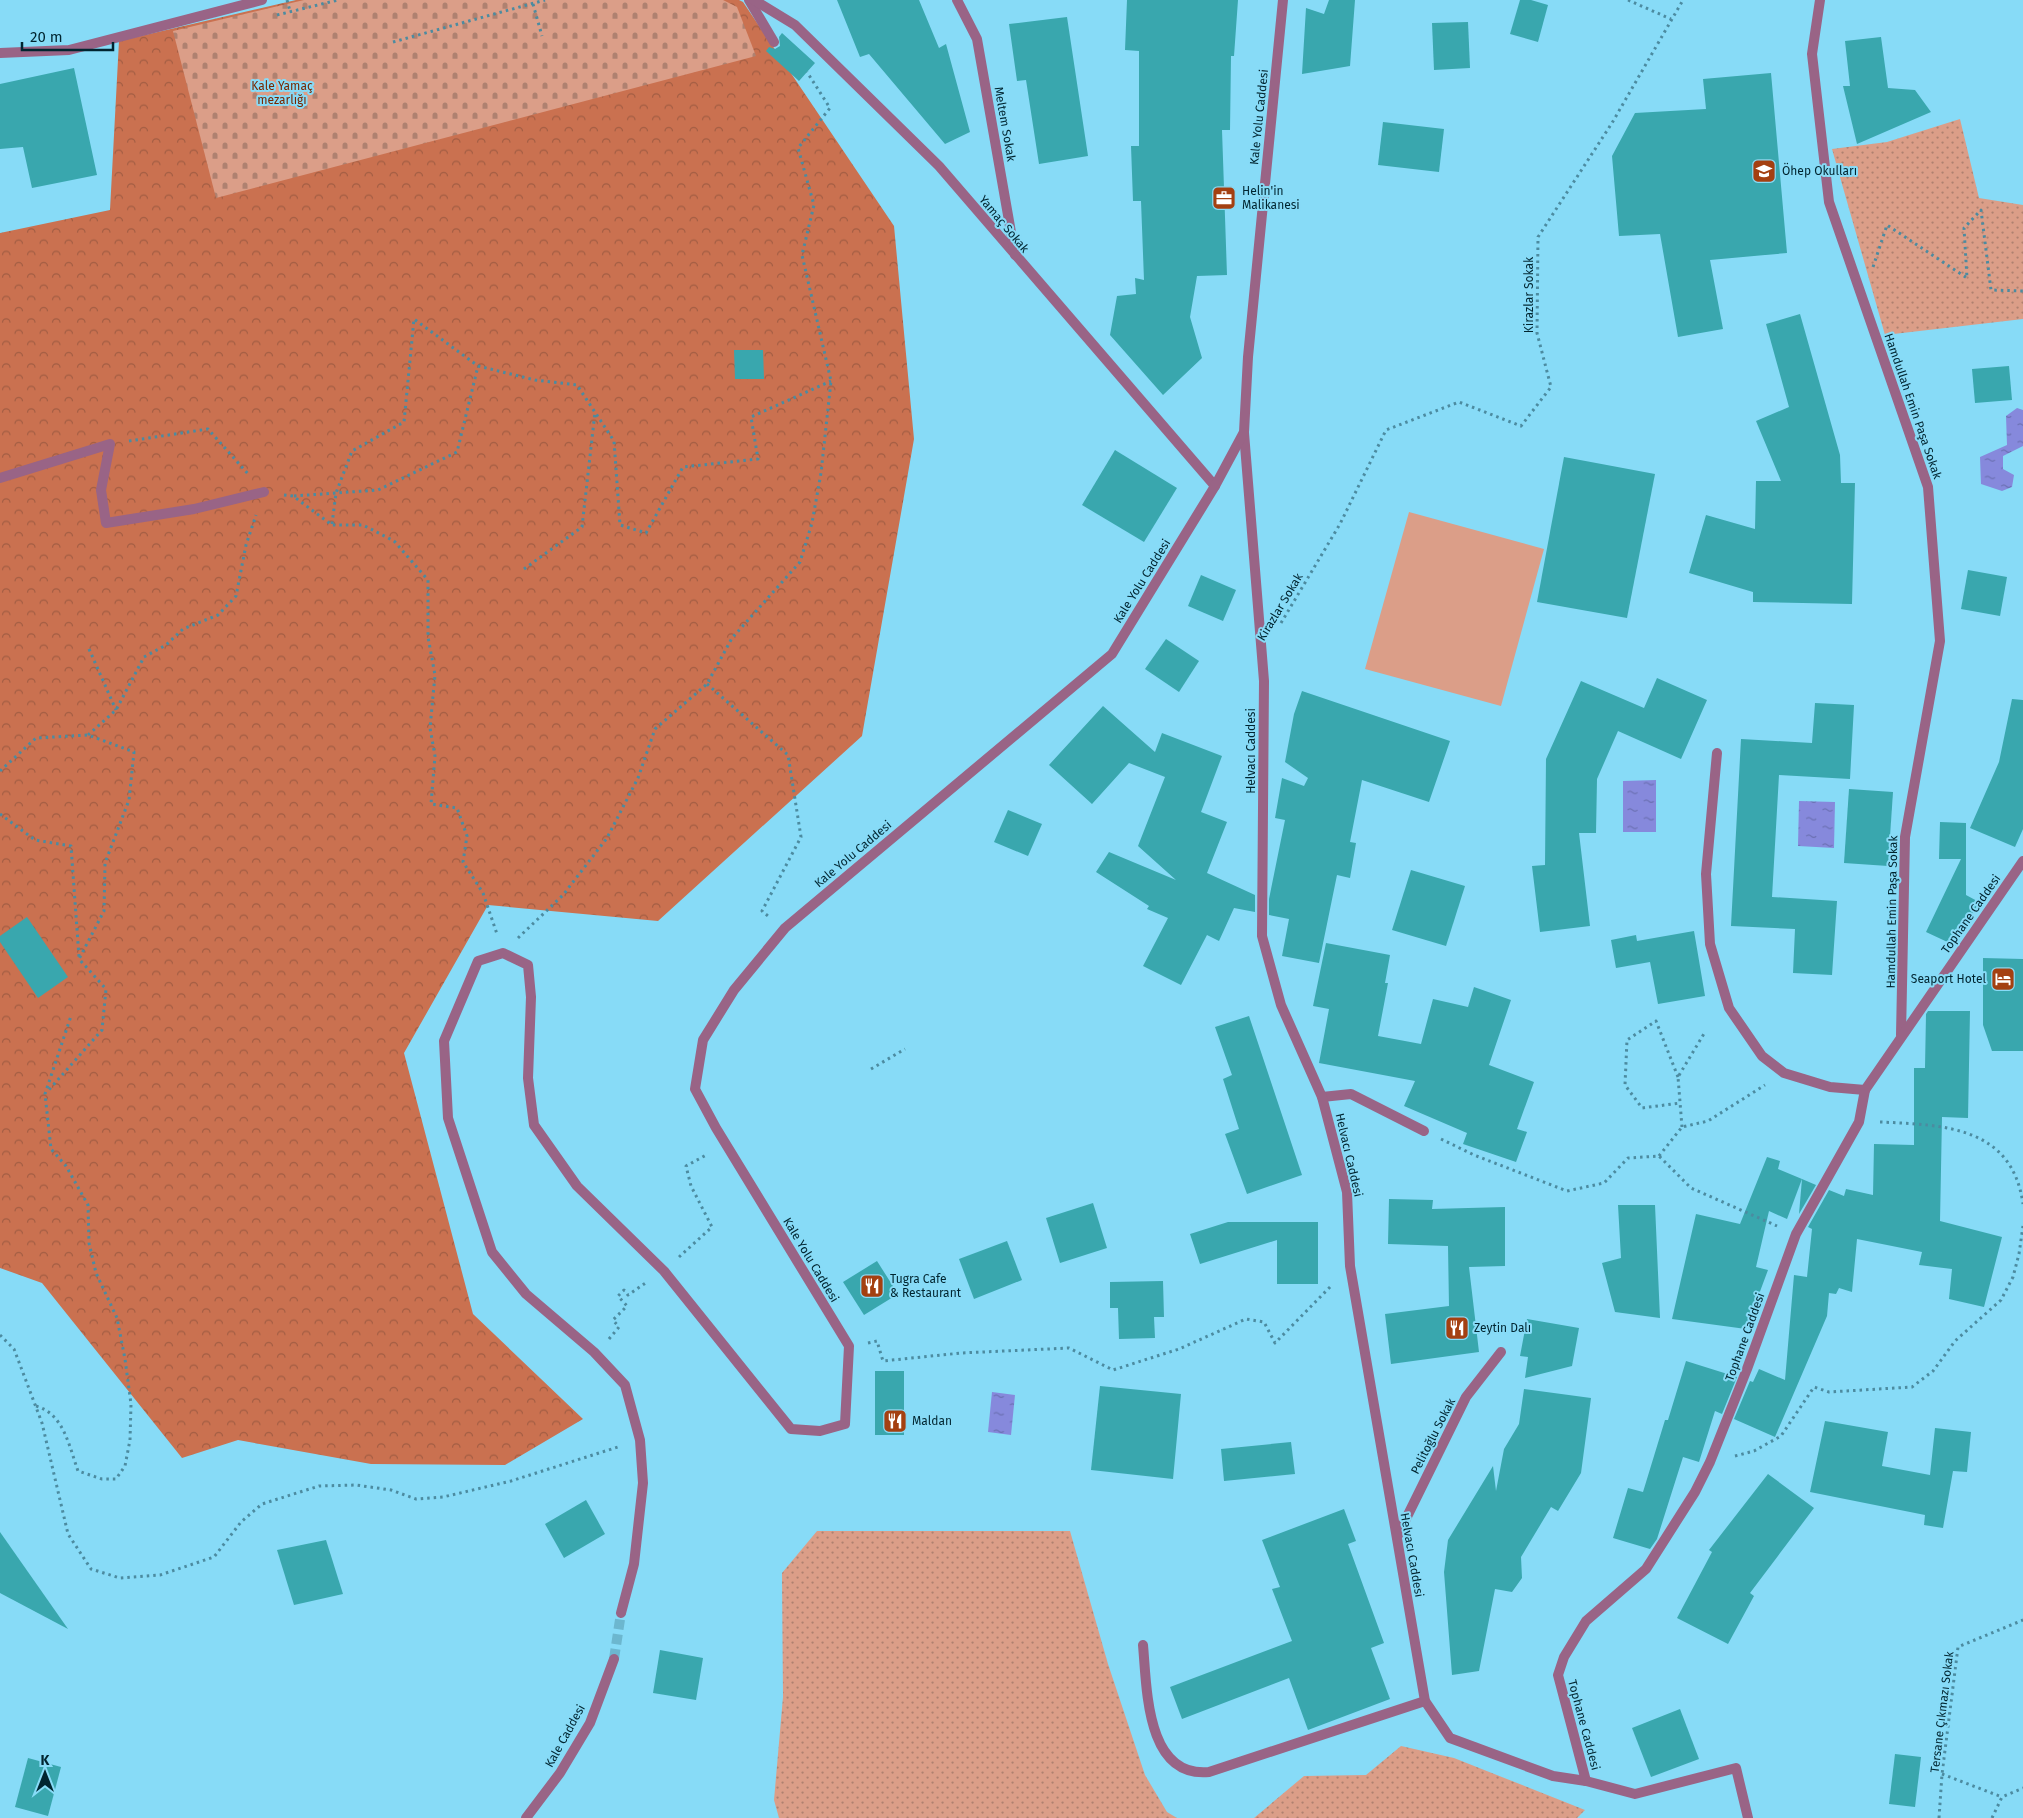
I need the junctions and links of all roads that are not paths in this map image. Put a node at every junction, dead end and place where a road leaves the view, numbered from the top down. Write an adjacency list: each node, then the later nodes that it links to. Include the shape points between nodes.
1 (262, 0): 8 (street, via 69,50)
2 (749, 0): 7 (street)
3 (754, 0): 9 (street, Yamaç Sokak, via 802,32 939,166)
4 (957, 0): 9 (street, Meltem Sokak, via 977,39)
5 (1284, 0): 10 (street, Kale Yolu Caddesi, via 1248,357)
6 (1820, 0): 16 (street, Hamdullah Emin Paşa Sokak, via 1812,54 1829,202 1928,487 1940,641 1905,837)
7 (774, 42)
8 (0, 53)
9 (1015, 256): 12 (street, Yamaç Sokak)
10 (1244, 432): 12 (street, Kale Yolu Caddesi); 18 (street, Helvacı Caddesi, via 1264,681 1262,936 1281,1005)
11 (0, 478): 13 (street, via 110,444 101,490 106,523 194,509)
12 (1215, 486): 22 (street, Kale Yolu Caddesi, via 1112,654 785,928 734,990 703,1040 694,1089 849,1346 845,1424 820,1431 790,1429 664,1271 576,1186 534,1125 528,1078 531,996 528,965 503,953 478,961 444,1041 448,1118 492,1252 526,1294 594,1352 624,1385 640,1440 643,1483 634,1564)
13 (264, 492)
14 (1717, 753): 17 (street, via 1706,874 1710,944 1729,1008 1762,1056 1784,1073 1830,1087)
15 (2023, 861): 16 (street, Tophane Caddesi)
16 (1901, 1036): 17 (street, Tophane Caddesi)
17 (1866, 1090): 26 (street, Tophane Caddesi, via 1859,1122 1796,1234 1748,1369 1695,1492 1646,1569 1586,1621 1564,1657 1558,1675)
18 (1322, 1097): 19 (street, via 1351,1094); 21 (street, Helvacı Caddesi, via 1347,1192 1350,1266)
19 (1424, 1131)
20 (1501, 1352): 21 (street, Pelitoğlu Sokak, via 1466,1397)
21 (1397, 1536): 25 (street, Helvacı Caddesi)
22 (621, 1613)
23 (1143, 1645): 25 (street, via 1149,1710 1160,1742 1173,1763 1196,1774)
24 (614, 1659): 27 (street, Kale Caddesi, via 590,1723 560,1773)
25 (1425, 1701): 26 (street, Helvacı Caddesi, via 1450,1738 1553,1776)
26 (1586, 1780): 28 (street, Tophane Caddesi, via 1635,1794 1736,1768)
27 (526, 1818)
28 (1748, 1818)

